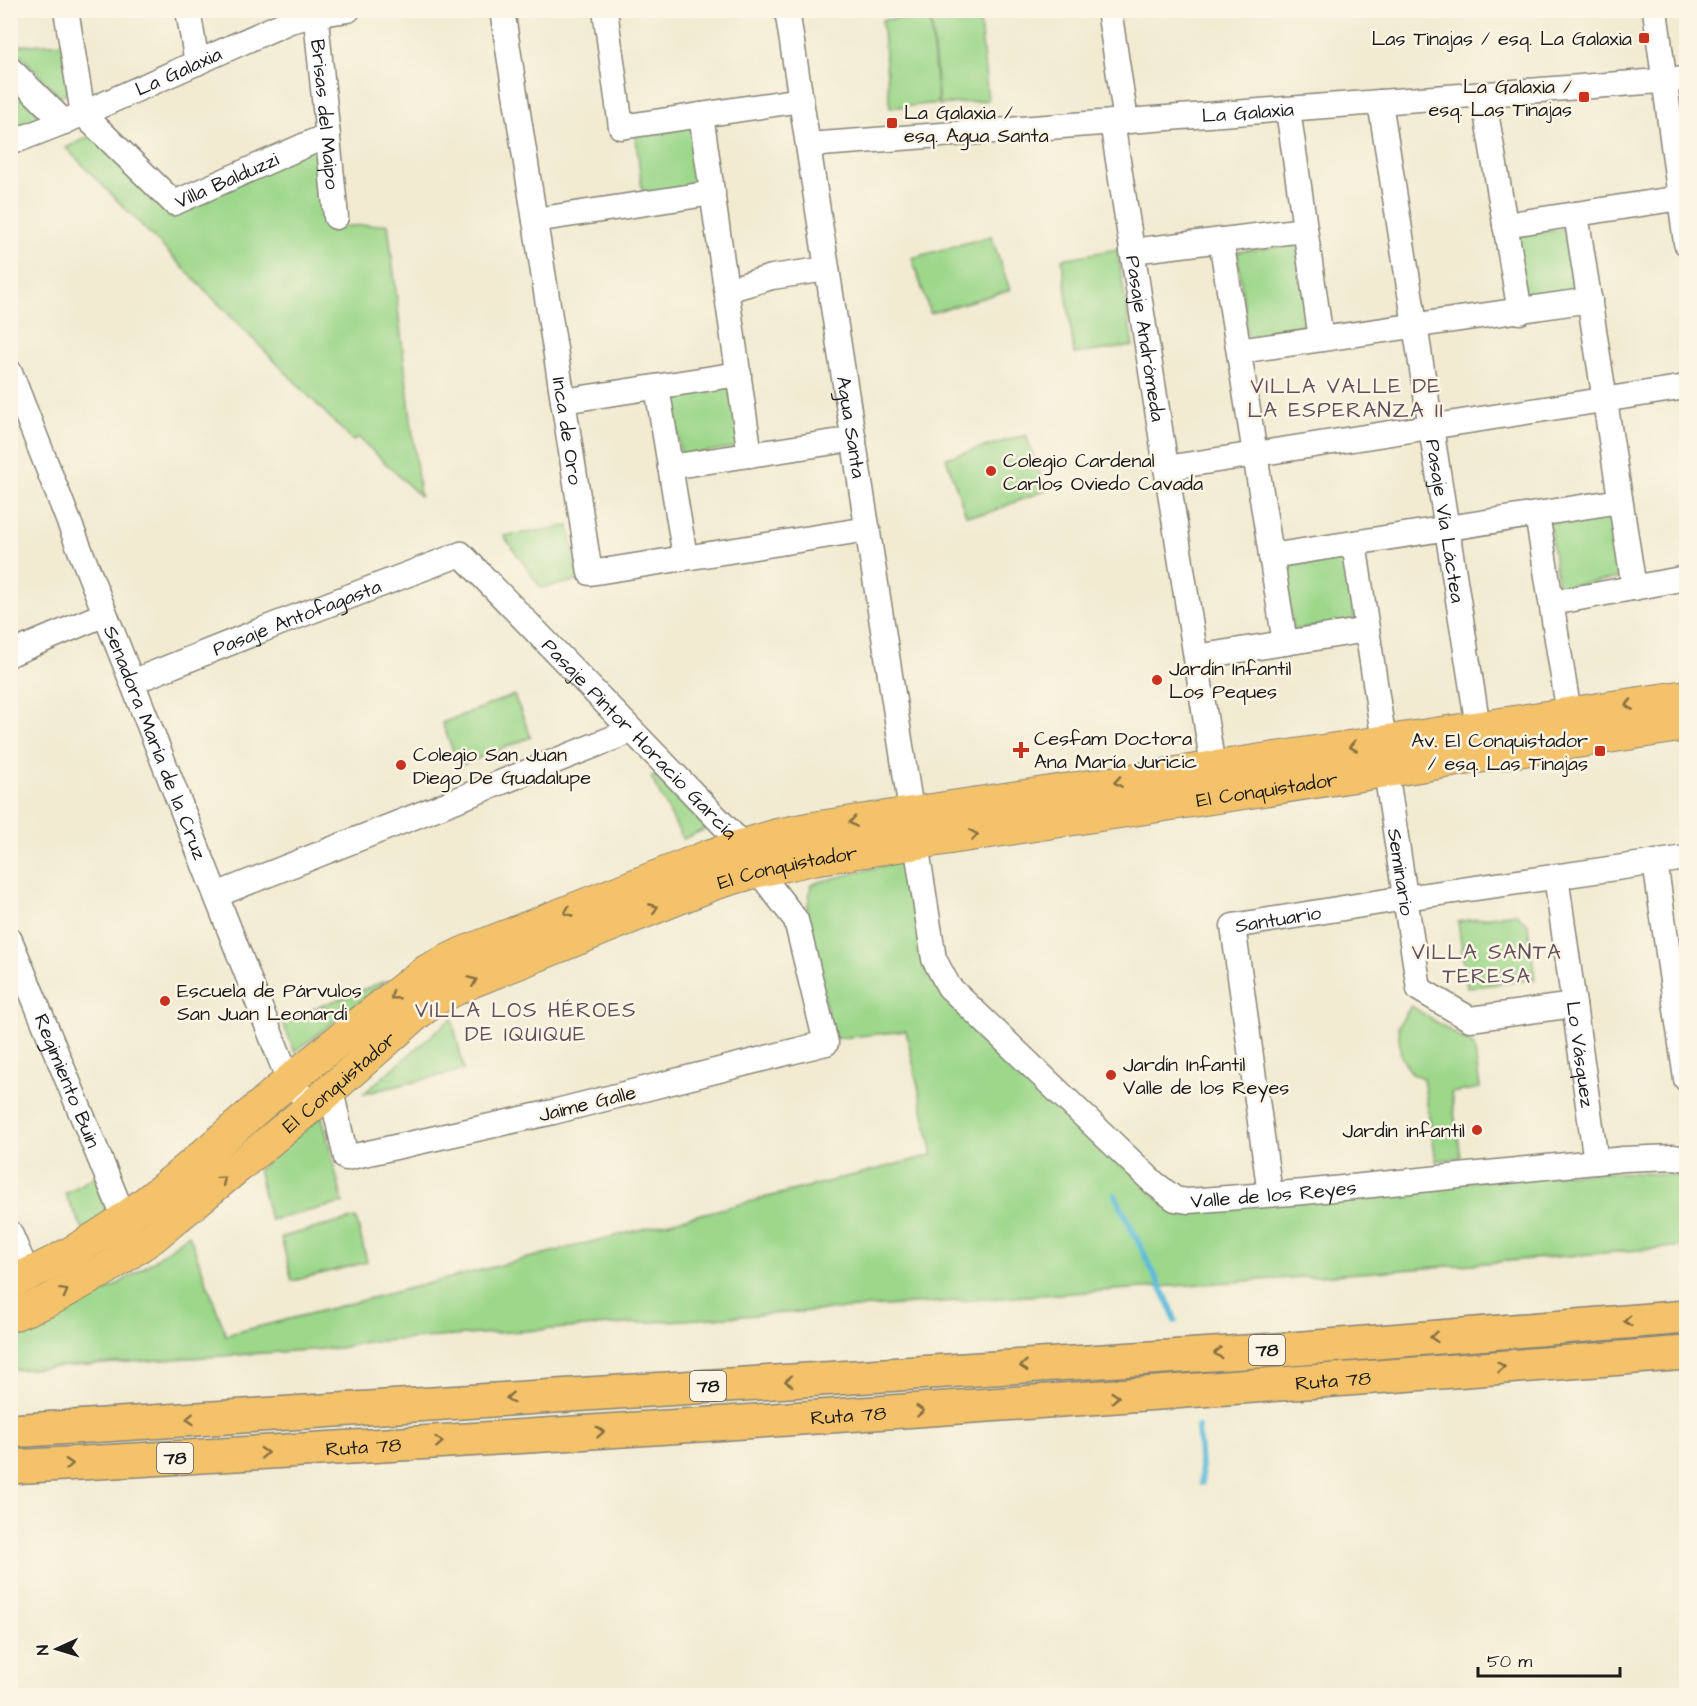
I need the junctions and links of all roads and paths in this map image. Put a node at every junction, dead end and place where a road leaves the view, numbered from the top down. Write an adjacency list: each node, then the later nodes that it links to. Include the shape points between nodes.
1 (66, 10): 18 (street)
2 (188, 10): 10 (street)
3 (348, 10): 9 (street, La Galaxia)
4 (502, 10): 27 (street, Inca de Oro)
5 (604, 10): 17 (street, via 621,127)
6 (788, 10): 14 (street, Agua Santa)
7 (1109, 10): 19 (street, Pasaje Andrómeda)
8 (1655, 10): 12 (street)
9 (313, 13): 10 (street, La Galaxia); 20 (street, Brisas del Maipo)
10 (197, 63): 18 (street, La Galaxia)
11 (10, 69): 18 (street)
12 (1675, 80): 13 (street, La Galaxia); 24 (street)
13 (1483, 95): 15 (street, La Galaxia); 28 (street)
14 (801, 100): 17 (street); 22 (street, Agua Santa)
15 (1380, 102): 16 (street, La Galaxia); 37 (street, Pasaje Vía Láctea)
16 (1288, 110): 19 (street, La Galaxia); 29 (street)
17 (701, 115): 23 (street)
18 (73, 118): 20 (street, Villa Balduzzi, via 174,203); 21 (street, La Galaxia)
19 (1119, 122): 22 (street, La Galaxia); 32 (street, Pasaje Andrómeda)
20 (327, 135): 26 (street, Brisas del Maipo)
21 (10, 143)
22 (808, 145): 33 (street, Agua Santa)
23 (713, 193): 27 (street); 34 (street)
24 (1680, 198): 25 (street); 31 (street)
25 (1576, 214): 28 (street); 35 (street)
26 (336, 217)
27 (535, 220): 45 (street, Inca de Oro)
28 (1505, 225): 36 (street)
29 (1304, 230): 30 (street); 38 (street)
30 (1221, 240): 32 (street); 39 (street)
31 (1686, 243)
32 (1132, 251): 51 (street, Pasaje Andrómeda)
33 (827, 269): 34 (street, via 772,277); 47 (street, Agua Santa)
34 (727, 290): 41 (street)
35 (1590, 300): 36 (street); 44 (street)
36 (1520, 312): 37 (street)
37 (1415, 326): 38 (street); 46 (street, Pasaje Vía Láctea)
38 (1321, 339): 39 (street)
39 (1239, 351): 48 (street)
40 (10, 372): 63 (street, Senadora María de la Cruz)
41 (739, 374): 42 (street); 49 (street)
42 (657, 387): 45 (street); 50 (street)
43 (1686, 387): 44 (street)
44 (1605, 399): 46 (street); 52 (street)
45 (563, 401): 59 (street, Inca de Oro, via 590,573)
46 (1431, 427): 48 (street); 54 (street, Pasaje Vía Láctea)
47 (854, 439): 49 (street); 55 (street, Agua Santa)
48 (1255, 454): 51 (street); 58 (street)
49 (750, 455): 50 (street)
50 (670, 467): 59 (street)
51 (1166, 468): 67 (street, Pasaje Andrómeda)
52 (1620, 501): 53 (street); 61 (street)
53 (1537, 514): 54 (street); 62 (street)
54 (1447, 528): 56 (street); 72 (street, Pasaje Vía Láctea)
55 (868, 529): 59 (street, Inca de Oro); 76 (street, Agua Santa)
56 (1354, 543): 58 (street); 64 (street, Seminario)
57 (461, 554): 68 (street, Pasaje Antofagasta); 73 (street, Pasaje Pintor Horacio García)
58 (1271, 556): 65 (street)
59 (685, 557)
60 (1686, 578): 61 (street)
61 (1634, 588): 62 (street)
62 (1552, 603): 70 (street)
63 (105, 614): 66 (street); 68 (street, Senadora María de la Cruz)
64 (1367, 630): 65 (street); 74 (street, Seminario)
65 (1285, 643): 67 (street)
66 (10, 654)
67 (1196, 657): 75 (street, Pasaje Andrómeda)
68 (132, 682): 83 (street, Senadora María de la Cruz)
69 (1686, 696): 70 (main road, El Conquistador, one-way to 70)
70 (1569, 714): 72 (main road, El Conquistador)
71 (1686, 725): 74 (main road, El Conquistador)
72 (1478, 727): 74 (main road, El Conquistador)
73 (631, 731): 77 (street, Pasaje Pintor Horacio García); 83 (street)
74 (1385, 757): 75 (main road, El Conquistador, one-way to 75); 78 (main road, El Conquistador, one-way to 74); 84 (street, Seminario)
75 (1213, 767): 76 (main road, El Conquistador, one-way to 76)
76 (911, 813): 77 (main road, El Conquistador, one-way to 77); 78 (street, Agua Santa)
77 (742, 844): 81 (street, Pasaje Pintor Horacio García); 90 (main road, El Conquistador, one-way to 90, via 445,961 409,984)
78 (916, 844): 81 (main road, El Conquistador, via 813,859); 94 (street, Valle de los Reyes, via 933,960 958,998 1165,1194 1188,1201)
79 (1686, 858): 80 (street, Santuario)
80 (1655, 862): 82 (street, Santuario); 87 (street)
81 (758, 872): 88 (street, Pasaje Pintor Horacio García, via 796,920); 91 (main road, El Conquistador, one-way to 81, via 418,1013 455,989 714,884)
82 (1556, 876): 84 (street, Santuario); 86 (street, Lo Vásquez)
83 (216, 894): 90 (street, Senadora María de la Cruz)
84 (1405, 898): 86 (street, Seminario, via 1419,989 1470,1019); 94 (street, Santuario, via 1233,926)
85 (10, 940): 95 (street, Regimiento Buin)
86 (1574, 1005): 93 (street, Lo Vásquez)
87 (1681, 1005): 89 (street)
88 (826, 1042): 91 (street, Jaime Galle, via 553,1112 346,1158)
89 (1686, 1080)
90 (289, 1081): 91 (street, Senadora María de la Cruz); 95 (main road, El Conquistador)
91 (321, 1098): 98 (main road, El Conquistador, one-way to 91, via 50,1300 153,1237)
92 (1686, 1159): 93 (street, Valle de los Reyes)
93 (1596, 1162): 94 (street, Valle de los Reyes)
94 (1270, 1194)
95 (125, 1220): 97 (main road, El Conquistador, via 70,1254)
96 (10, 1233): 97 (street)
97 (19, 1278)
98 (10, 1316)
99 (1686, 1317): 101 (highway, Ruta 78 / 78, one-way to 101, via 1291,1349)
100 (1686, 1353): 102 (highway, Ruta 78 / 78, one-way to 100, via 813,1418)
101 (10, 1431)
102 (10, 1467)

